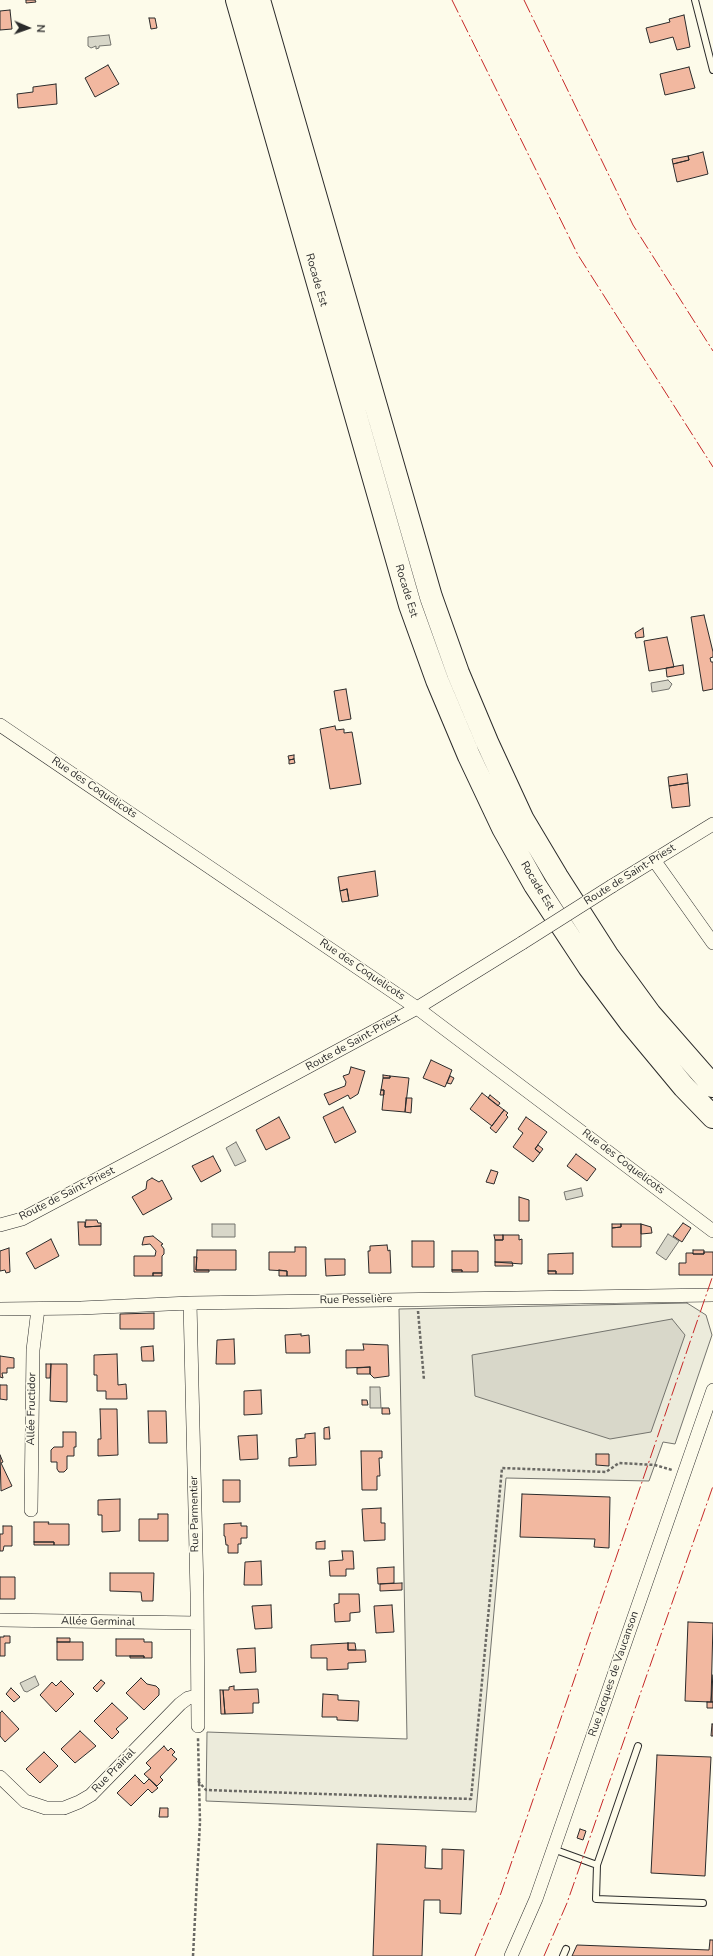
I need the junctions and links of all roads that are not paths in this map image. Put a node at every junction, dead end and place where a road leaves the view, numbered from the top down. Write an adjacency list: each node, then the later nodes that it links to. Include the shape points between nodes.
1 (237, 0): 11 (highway, Rocade Est, via 410,605 468,756 535,885 589,967 630,1022 684,1087)
2 (260, 0): 10 (highway, Rocade Est, via 431,597 486,742 524,820 606,955 650,1014)
3 (696, 0): 4 (lane)
4 (713, 70)
5 (0, 725): 9 (street, Rue des Coquelicots)
6 (713, 824): 7 (street, Route de Saint-Priest)
7 (654, 860): 8 (street); 9 (street, Route de Saint-Priest, bridge)
8 (713, 943)
9 (416, 1008): 12 (street, Route de Saint-Priest, via 22,1219); 13 (street, Rue des Coquelicots)
10 (713, 1086)
11 (713, 1117)
12 (0, 1225)
13 (713, 1231)
14 (713, 1294): 15 (street, Rue Pesselière)
15 (190, 1303): 17 (street, Rue Pesselière); 21 (street, Rue Parmentier)
16 (0, 1309): 17 (street, Rue Pesselière)
17 (38, 1309): 19 (street, Allée Fructidor, via 33,1350)
18 (713, 1390): 26 (street, Rue Jacques de Vaucanson)
19 (31, 1510)
20 (0, 1620): 21 (street, Allée Germinal)
21 (197, 1623): 22 (street, Rue Parmentier)
22 (197, 1696): 23 (street, Rue Parmentier); 25 (street, Rue Prairial, via 188,1698 180,1704 91,1795 79,1802 64,1808 46,1808 26,1801)
23 (198, 1726)
24 (638, 1746): 27 (lane)
25 (0, 1777)
26 (553, 1850): 27 (lane); 30 (street, Rue Jacques de Vaucanson, via 536,1899)
27 (597, 1866): 28 (lane, via 596,1899)
28 (703, 1903)
29 (566, 1949): 31 (lane)
30 (511, 1956)
31 (563, 1956)

